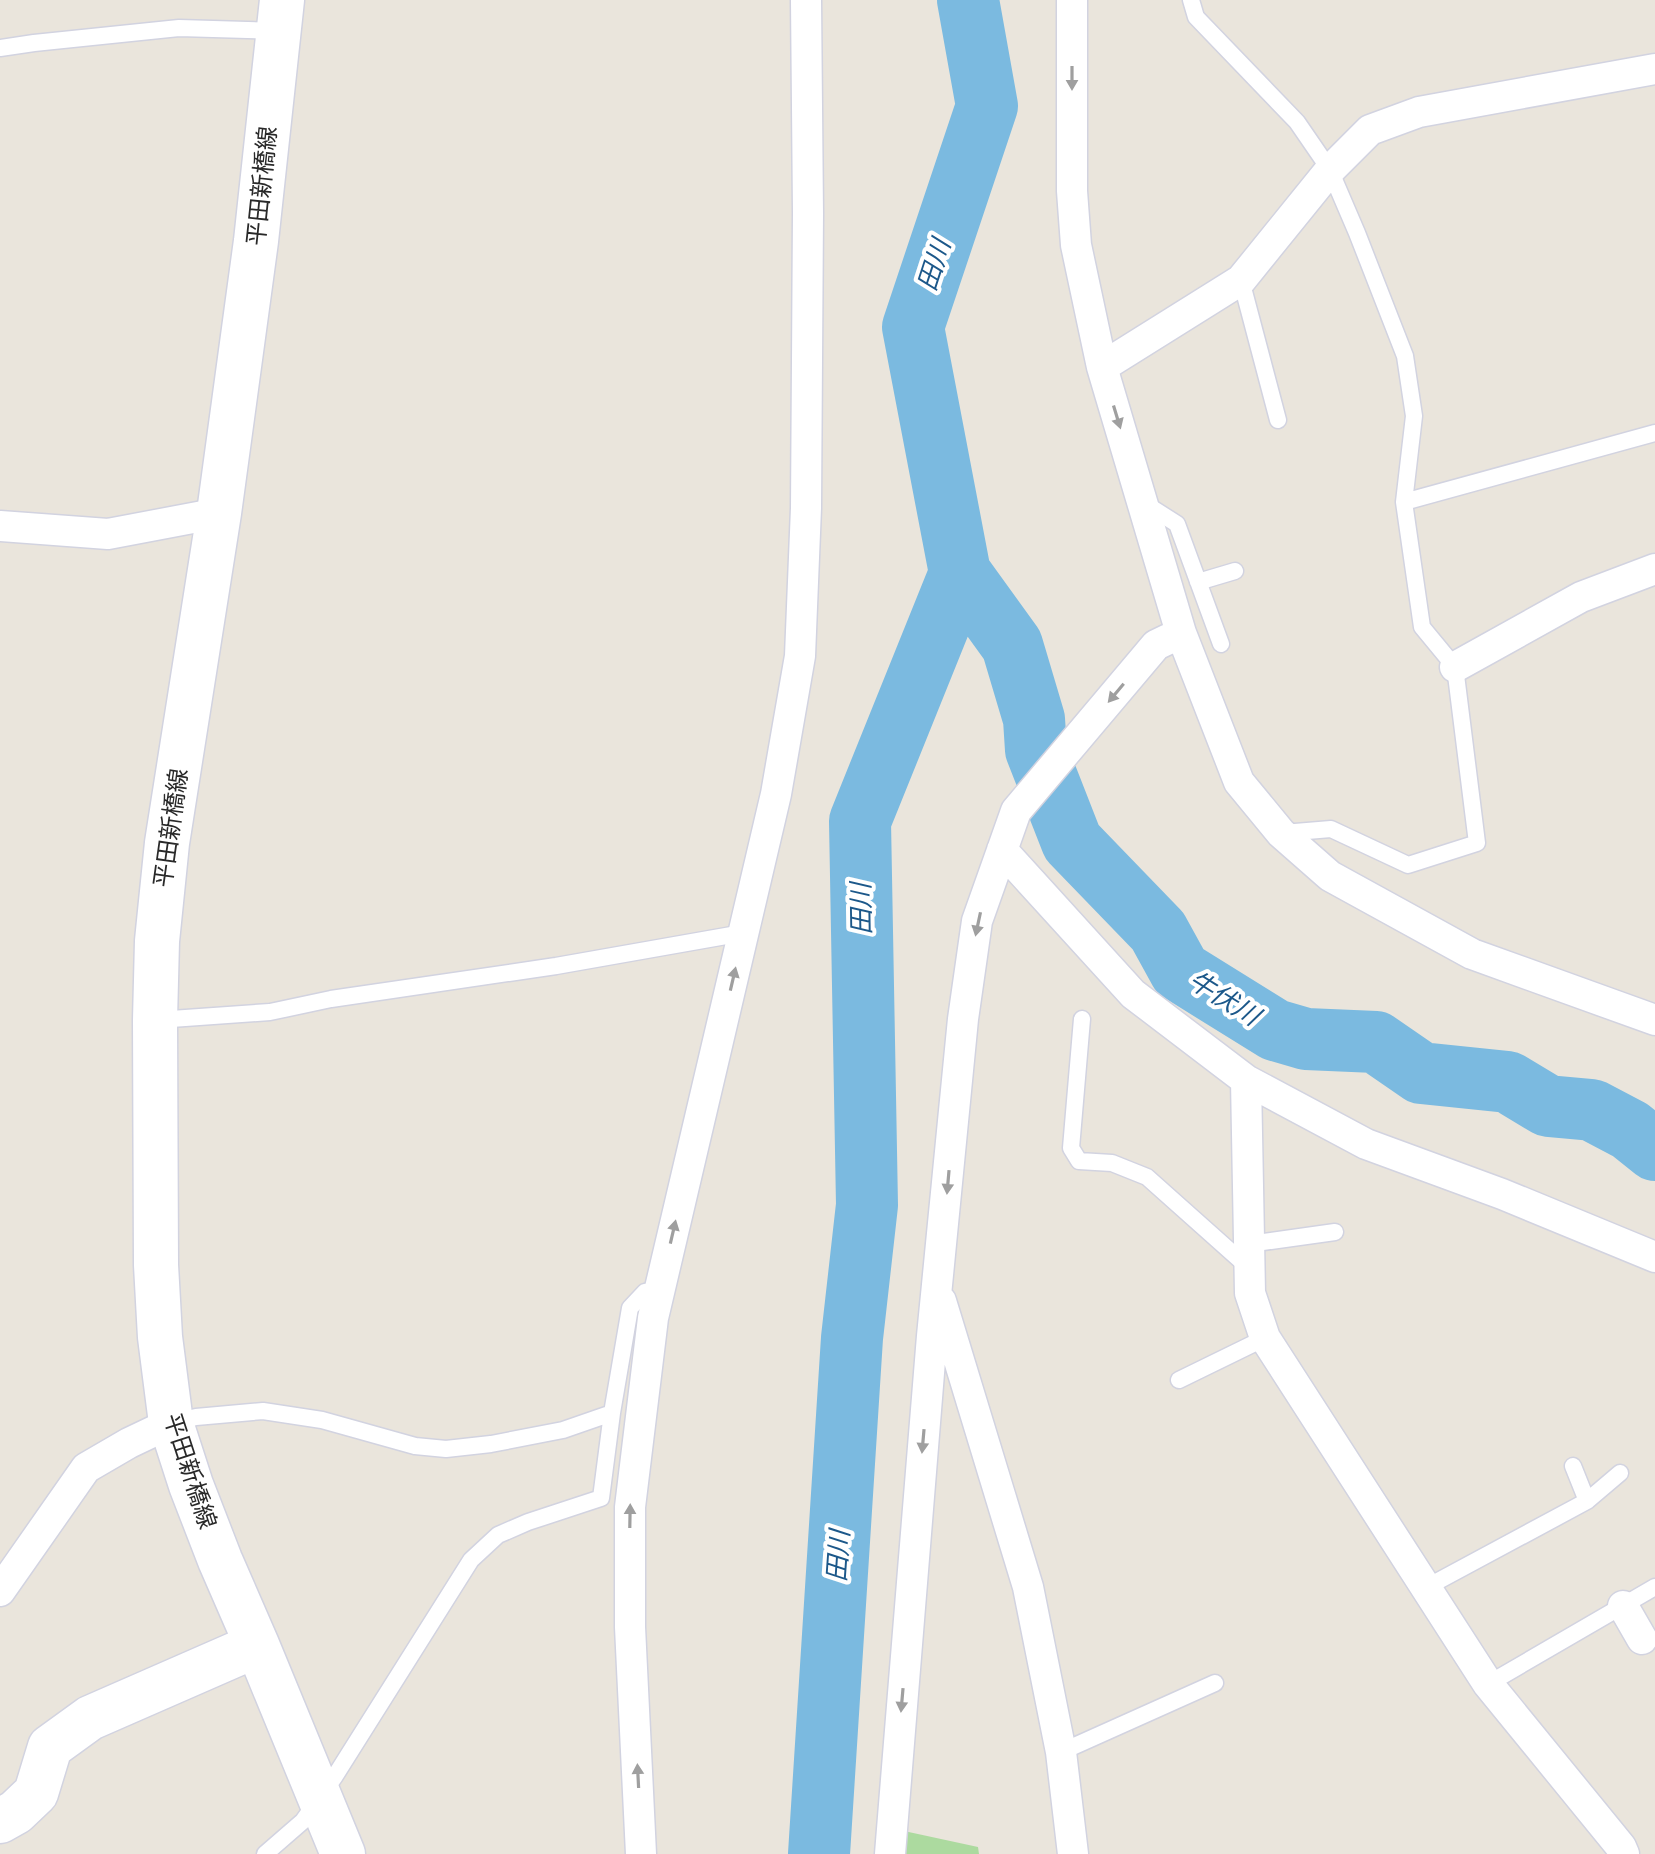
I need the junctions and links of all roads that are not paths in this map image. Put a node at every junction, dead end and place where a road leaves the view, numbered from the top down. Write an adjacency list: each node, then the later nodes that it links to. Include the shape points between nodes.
1 (806, 0): 24 (street, via 807,493 800,656 776,794)
2 (1072, 0): 9 (street, one-way to 9, via 1076,245)
3 (1191, 0): 7 (lane, via 1196,17 1297,122)
4 (280, 16): 5 (lane); 14 (main road, 平田新橋線)
5 (0, 48)
6 (1655, 69): 7 (street, via 1419,112 1370,130)
7 (1330, 170): 8 (street); 13 (lane, via 1405,356 1414,416)
8 (1241, 280): 9 (street); 10 (lane)
9 (1102, 367): 12 (street, one-way to 12)
10 (1278, 420)
11 (1655, 433): 13 (lane)
12 (1142, 501): 18 (lane, via 1177,524); 19 (street)
13 (1404, 502): 21 (lane, via 1422,627)
14 (219, 513): 15 (street, via 108,534); 26 (main road, 平田新橋線, via 167,843)
15 (0, 526)
16 (1655, 569): 21 (street, via 1581,597)
17 (1235, 571): 18 (lane)
18 (1198, 582): 20 (lane)
19 (1175, 636): 22 (street, via 1239,782); 23 (street, one-way to 23, via 1156,645 1016,811)
20 (1221, 644)
21 (1455, 667): 22 (lane, via 1477,843 1408,865 1331,829)
22 (1281, 833): 27 (street, via 1330,876 1472,954)
23 (1002, 850): 28 (street, via 1133,994); 32 (street, one-way to 32, via 977,921)
24 (743, 933): 26 (lane, via 270,1012); 33 (street, one-way to 24)
25 (1082, 1019): 30 (lane, via 1071,1148 1079,1161 1112,1163 1147,1177)
26 (155, 1020): 37 (main road, 平田新橋線, via 156,1265)
27 (1655, 1020)
28 (1246, 1080): 30 (street); 31 (street, via 1366,1144)
29 (1335, 1232): 30 (lane)
30 (1249, 1256): 34 (street, via 1250,1293)
31 (1655, 1257)
32 (938, 1288): 49 (street, via 1028,1587); 56 (street, one-way to 56)
33 (659, 1290): 36 (lane, via 645,1292 630,1308); 55 (street, one-way to 33, via 630,1507)
34 (1265, 1338): 35 (lane); 41 (street)
35 (1179, 1380)
36 (612, 1413): 37 (lane, via 563,1430 446,1449 263,1411); 50 (lane, via 601,1498 498,1535 471,1560)
37 (171, 1423): 43 (street, via 86,1468); 46 (main road, 平田新橋線)
38 (1573, 1466): 40 (lane)
39 (1620, 1473): 40 (lane)
40 (1587, 1501): 41 (lane)
41 (1427, 1587): 48 (street)
42 (1655, 1587): 44 (lane)
43 (0, 1591)
44 (1623, 1606): 45 (street); 48 (lane)
45 (1642, 1639)
46 (257, 1645): 50 (main road, 平田新橋線); 51 (main road, via 90,1718 50,1747 36,1793)
47 (1215, 1683): 49 (lane)
48 (1488, 1684): 52 (street)
49 (1061, 1752): 57 (street)
50 (320, 1798): 53 (lane); 54 (main road, 平田新橋線)
51 (0, 1821)
52 (1621, 1852)
53 (265, 1854)
54 (343, 1854)
55 (641, 1854)
56 (890, 1854)
57 (1073, 1854)

